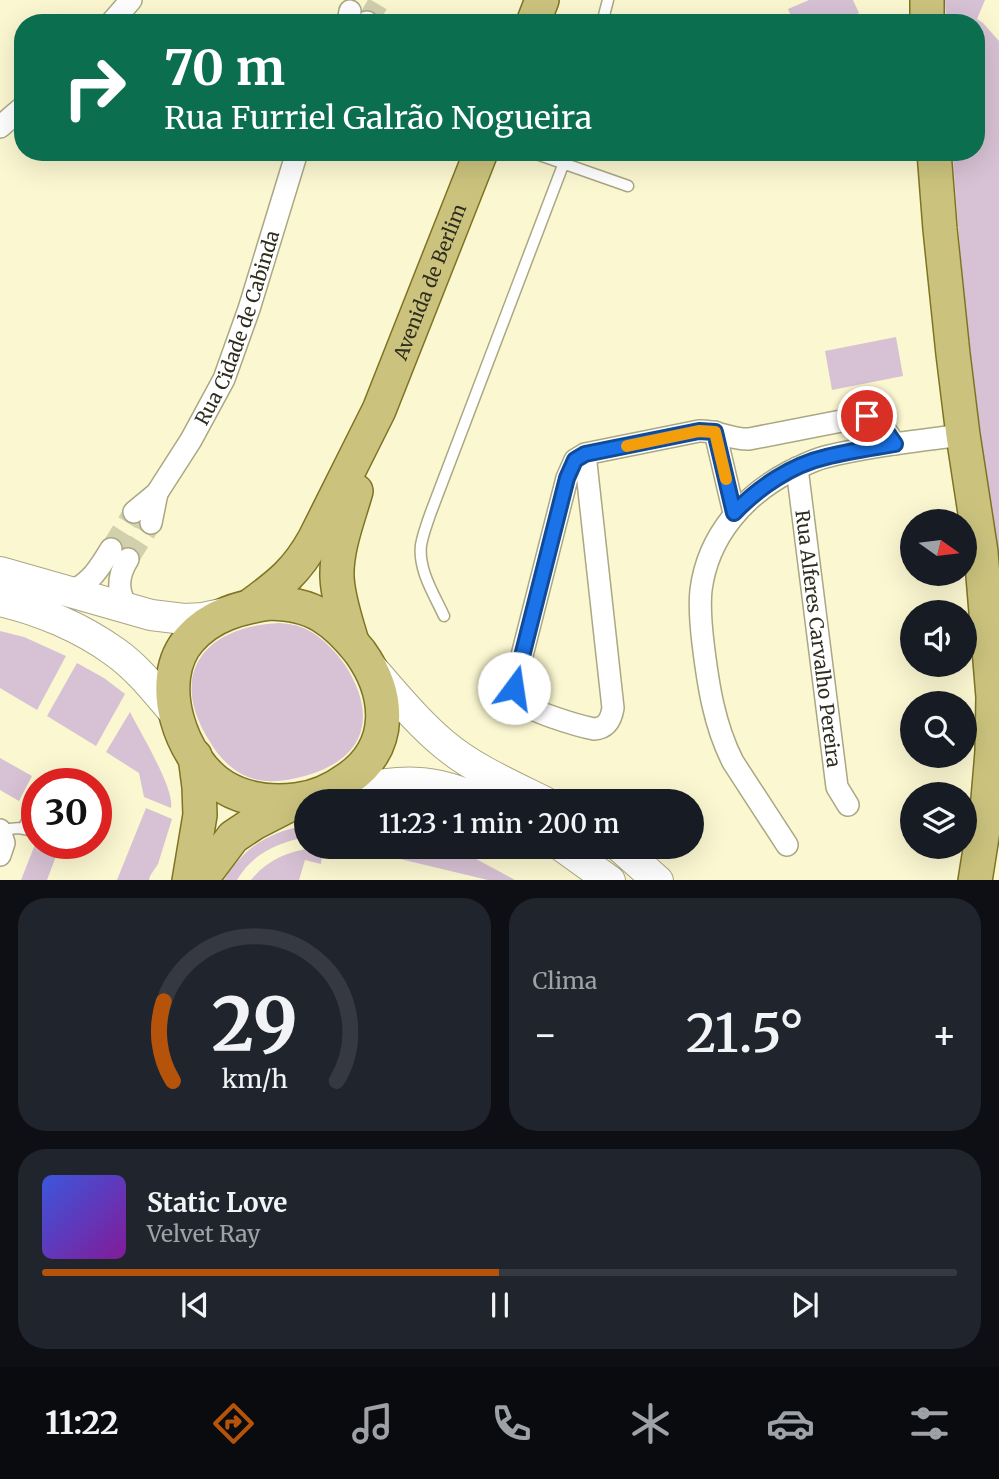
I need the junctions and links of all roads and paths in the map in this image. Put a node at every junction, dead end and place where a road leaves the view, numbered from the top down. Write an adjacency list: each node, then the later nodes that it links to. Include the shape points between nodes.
1 (131, 0): 2 (street)
2 (119, 14)
3 (14, 115): 4 (street)
4 (0, 127)
5 (294, 161): 18 (street, Rua Cidade de Cabinda, via 228,370)
6 (477, 161): 11 (main road, Avenida de Berlim)
7 (565, 161): 25 (lane, via 425,532 423,567)
8 (572, 161): 10 (lane)
9 (935, 161): 13 (main road)
10 (628, 187)
11 (379, 410): 24 (main road, Avenida de Berlim, via 308,551 281,583); 27 (main road, Avenida de Berlim, via 338,557 340,597)
12 (715, 432): 14 (street, via 749,439 867,416 877,418); 15 (street, via 699,431); 17 (street)
13 (963, 435): 14 (street); 19 (main road)
14 (895, 444): 16 (street, via 825,457)
15 (585, 454): 15 (street, via 575,460 567,478 514,688 517,697 533,709 600,729 608,724 613,708)
16 (797, 468): 17 (street, via 768,484); 36 (street, Rua Alferes Carvalho Pereira, via 837,787)
17 (734, 513): 39 (street, via 716,542 701,590 707,672 725,748)
18 (143, 517)
19 (981, 552): 26 (main road); 47 (main road, via 992,752)
20 (0, 572): 21 (main road)
21 (70, 592): 23 (main road); 23 (street, via 120,554 120,593)
22 (0, 601): 28 (main road, via 43,614 116,652)
23 (130, 610): 24 (main road, via 184,619)
24 (238, 610): 27 (main road, via 271,603 304,608 337,627); 28 (main road, via 206,625 180,653 173,676)
25 (444, 615)
26 (999, 634)
27 (359, 651): 30 (main road, via 378,684 383,706 379,741 361,770); 33 (main road, via 446,746)
28 (176, 715): 29 (main road)
29 (195, 756): 34 (main road, via 221,785 247,798); 43 (main road, via 200,815)
30 (328, 789)
31 (357, 789): 32 (main road, via 405,781)
32 (456, 789)
33 (520, 789)
34 (294, 798)
35 (294, 804): 44 (main road, via 243,830)
36 (848, 805)
37 (21, 827): 38 (lane)
38 (0, 830): 40 (street, via 4,843)
39 (787, 845)
40 (0, 855)
41 (580, 859): 45 (main road)
42 (634, 859): 46 (main road)
43 (189, 880)
44 (200, 880)
45 (610, 880)
46 (658, 880)
47 (975, 880)

